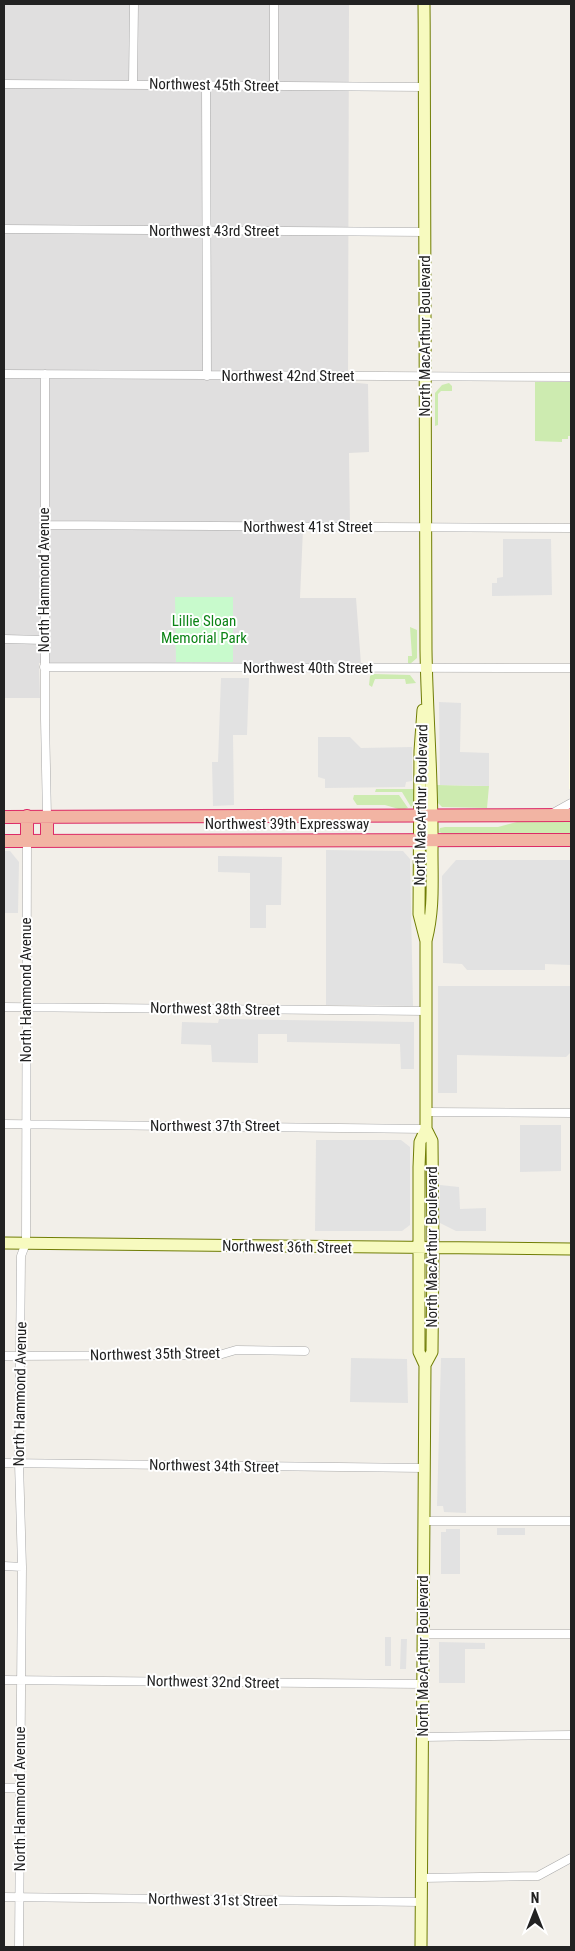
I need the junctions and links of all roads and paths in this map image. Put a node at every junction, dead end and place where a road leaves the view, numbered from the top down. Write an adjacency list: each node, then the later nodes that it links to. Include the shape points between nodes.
1 (134, 4): 5 (street)
2 (274, 4): 7 (street)
3 (424, 4): 8 (main road, North MacArthur Boulevard)
4 (4, 84): 5 (street, Northwest 45th Street)
5 (133, 84): 6 (street, Northwest 45th Street)
6 (206, 85): 7 (street, Northwest 45th Street); 10 (street)
7 (274, 86): 8 (street, Northwest 45th Street)
8 (424, 87): 11 (main road, North MacArthur Boulevard)
9 (4, 229): 10 (street, Northwest 43rd Street)
10 (206, 230): 11 (street, Northwest 43rd Street); 14 (street)
11 (425, 232): 15 (main road, North MacArthur Boulevard)
12 (4, 374): 13 (street, Northwest 42nd Street)
13 (45, 374): 14 (street, Northwest 42nd Street); 17 (street, North Hammond Avenue)
14 (207, 376): 15 (street, Northwest 42nd Street)
15 (425, 377): 16 (street, Northwest 42nd Street); 18 (main road, North MacArthur Boulevard)
16 (571, 377)
17 (44, 524): 18 (street, Northwest 41st Street); 21 (street, North Hammond Avenue)
18 (425, 528): 19 (street, Northwest 41st Street); 24 (main road, North MacArthur Boulevard)
19 (571, 528)
20 (4, 639): 21 (street)
21 (44, 640): 22 (street, North Hammond Avenue)
22 (44, 667): 24 (street, Northwest 40th Street); 29 (street, North Hammond Avenue)
23 (571, 668): 24 (street, Northwest 40th Street)
24 (426, 669): 30 (main road, North MacArthur Boulevard, via 431,750)
25 (571, 803): 26 (street, Northwest 39th Expressway)
26 (549, 815): 27 (highway, Northwest 39th Expressway); 30 (highway, Northwest 39th Expressway)
27 (571, 815)
28 (27, 816): 29 (highway, Northwest 39th Expressway); 31 (highway, Northwest 39th Expressway); 34 (highway)
29 (47, 816): 30 (highway, Northwest 39th Expressway); 35 (highway)
30 (426, 816): 36 (main road, North MacArthur Boulevard); 37 (main road, North MacArthur Boulevard)
31 (4, 817)
32 (571, 840): 37 (highway, Northwest 39th Expressway)
33 (4, 841): 34 (highway, Northwest 39th Expressway)
34 (27, 841): 35 (highway, Northwest 39th Expressway); 40 (street, North Hammond Avenue)
35 (47, 841): 36 (highway, Northwest 39th Expressway)
36 (419, 841): 37 (highway, Northwest 39th Expressway); 38 (main road, North MacArthur Boulevard, via 419,914)
37 (433, 841): 38 (main road, North MacArthur Boulevard, via 432,914)
38 (426, 941): 41 (main road, North MacArthur Boulevard)
39 (4, 1007): 40 (street, Northwest 38th Street)
40 (26, 1007): 41 (street, Northwest 38th Street); 45 (street, North Hammond Avenue)
41 (426, 1011): 42 (main road, North MacArthur Boulevard)
42 (426, 1112): 43 (street); 46 (main road, North MacArthur Boulevard)
43 (571, 1113)
44 (4, 1124): 45 (street, Northwest 37th Street)
45 (26, 1124): 46 (street, Northwest 37th Street); 48 (street, North Hammond Avenue)
46 (426, 1129): 49 (main road, North MacArthur Boulevard, via 420,1142); 50 (main road, North MacArthur Boulevard, via 432,1141)
47 (4, 1243): 48 (main road, Northwest 36th Street)
48 (26, 1243): 49 (main road, Northwest 36th Street); 54 (street, North Hammond Avenue, via 21,1256)
49 (419, 1248): 50 (main road, Northwest 36th Street); 55 (main road, North MacArthur Boulevard, via 419,1352)
50 (433, 1249): 51 (main road, Northwest 36th Street); 55 (main road, North MacArthur Boulevard, via 432,1352)
51 (571, 1249)
52 (305, 1351): 54 (street, Northwest 35th Street)
53 (4, 1356): 54 (street, Northwest 35th Street)
54 (21, 1356): 57 (street, North Hammond Avenue)
55 (425, 1365): 58 (main road, North MacArthur Boulevard)
56 (4, 1463): 57 (street, Northwest 34th Street)
57 (19, 1464): 58 (street, Northwest 34th Street); 62 (street, North Hammond Avenue)
58 (424, 1468): 60 (main road, North MacArthur Boulevard)
59 (571, 1521): 60 (street)
60 (423, 1522): 63 (main road, North MacArthur Boulevard)
61 (4, 1566): 62 (street)
62 (22, 1566): 66 (street, North Hammond Avenue)
63 (423, 1634): 64 (street); 67 (main road, North MacArthur Boulevard)
64 (571, 1634)
65 (4, 1680): 66 (street, Northwest 32nd Street)
66 (22, 1680): 67 (street, Northwest 32nd Street); 71 (street, North Hammond Avenue)
67 (422, 1684): 69 (main road, North MacArthur Boulevard)
68 (571, 1735): 69 (street)
69 (422, 1737): 73 (main road, North MacArthur Boulevard)
70 (4, 1788): 71 (street)
71 (20, 1788): 75 (street, North Hammond Avenue)
72 (571, 1858): 73 (street, via 538,1876)
73 (422, 1878): 76 (main road, North MacArthur Boulevard)
74 (4, 1897): 75 (street, Northwest 31st Street)
75 (20, 1897): 76 (street, Northwest 31st Street); 77 (street, North Hammond Avenue)
76 (422, 1902): 78 (main road, North MacArthur Boulevard)
77 (19, 1947)
78 (421, 1947)

